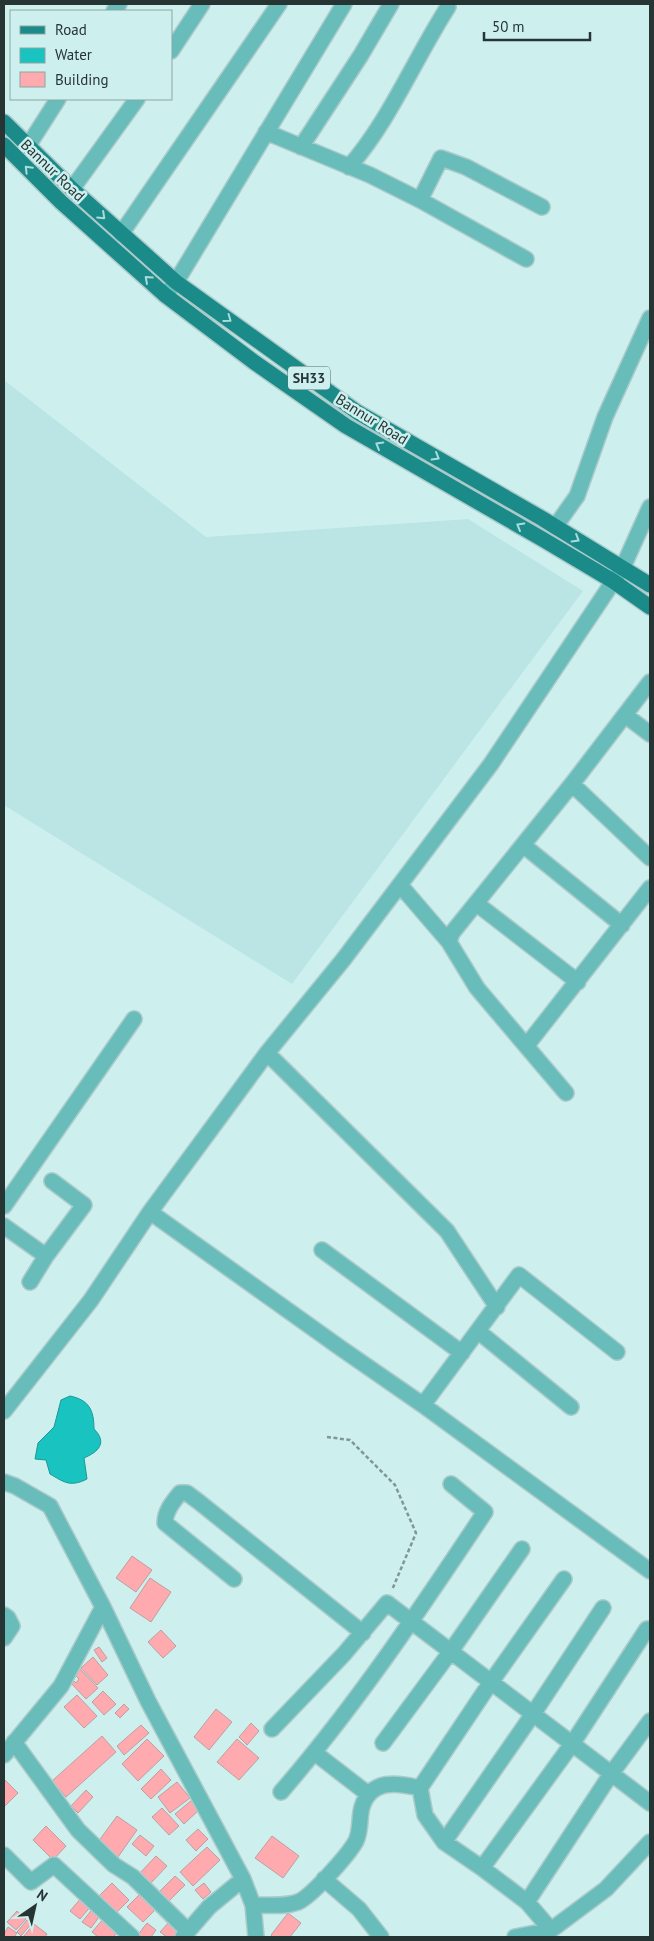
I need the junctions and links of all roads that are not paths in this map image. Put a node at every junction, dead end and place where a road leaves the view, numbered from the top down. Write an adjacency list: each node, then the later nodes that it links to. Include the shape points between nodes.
1 (202, 4): 6 (street)
2 (280, 4): 18 (street)
3 (391, 4): 13 (street)
4 (338, 6): 10 (street)
5 (448, 8): 14 (street, via 364,150)
6 (172, 49)
7 (57, 100): 12 (street)
8 (136, 100): 15 (street)
9 (4, 122): 12 (main road, Bannur Road / SH33)
10 (266, 132): 13 (street); 20 (street)
11 (4, 145): 21 (main road, one-way to 11, via 61,202)
12 (28, 146): 15 (main road, Bannur Road / SH33)
13 (302, 147): 14 (street)
14 (349, 167): 16 (street)
15 (72, 189): 18 (main road, Bannur Road / SH33, one-way to 18)
16 (420, 200): 17 (street, via 441,158 466,167); 19 (street)
17 (542, 207)
18 (120, 234): 20 (main road, Bannur Road / SH33)
19 (526, 259)
20 (176, 282): 21 (street); 24 (main road, Bannur Road / SH33, one-way to 24, via 357,412)
21 (165, 295): 26 (main road, one-way to 21, via 346,426)
22 (650, 318): 24 (street, via 605,417 577,496)
23 (650, 507): 25 (street)
24 (555, 527): 25 (main road, Bannur Road / SH33, one-way to 25)
25 (623, 567): 26 (street); 27 (main road, Bannur Road / SH33)
26 (613, 581): 28 (main road); 35 (street, via 491,764)
27 (650, 586)
28 (650, 607)
29 (650, 682): 30 (street)
30 (625, 715): 31 (street); 32 (street)
31 (650, 734)
32 (572, 784): 33 (street); 34 (street)
33 (523, 846): 37 (street); 38 (street)
34 (650, 858)
35 (400, 885): 39 (street); 43 (street)
36 (650, 888): 38 (street)
37 (477, 904): 39 (street, via 452,933); 40 (street)
38 (622, 925): 40 (street)
39 (449, 942): 42 (street, via 477,988)
40 (578, 982): 42 (street)
41 (134, 1019): 46 (street)
42 (527, 1045): 44 (street)
43 (267, 1053): 47 (street); 52 (street, via 446,1231)
44 (566, 1093)
45 (52, 1181): 50 (street, via 84,1205)
46 (4, 1206)
47 (150, 1212): 56 (street, via 91,1300); 57 (street)
48 (4, 1226): 50 (street)
49 (322, 1250): 55 (street)
50 (46, 1256): 51 (street)
51 (30, 1282)
52 (497, 1307): 53 (street); 54 (street, via 519,1275)
53 (479, 1332): 55 (street); 58 (street)
54 (617, 1352)
55 (462, 1353): 57 (street)
56 (6, 1402)
57 (423, 1405): 62 (street)
58 (571, 1407)
59 (4, 1482): 65 (street, via 50,1506)
60 (451, 1484): 68 (street, via 485,1512)
61 (522, 1549): 72 (street)
62 (650, 1571)
63 (234, 1579): 70 (street, via 165,1523 168,1510 180,1493 187,1493 199,1502)
64 (564, 1579): 73 (street)
65 (103, 1607): 77 (street, via 61,1686); 91 (street, via 148,1701)
66 (603, 1608): 74 (street)
67 (4, 1615): 71 (street, via 12,1626)
68 (411, 1621): 70 (street, via 387,1603); 72 (street); 80 (street)
69 (647, 1629): 79 (street)
70 (363, 1632): 76 (street)
71 (4, 1638)
72 (451, 1651): 73 (street); 78 (street)
73 (491, 1682): 74 (street); 83 (street)
74 (533, 1714): 79 (street); 87 (street)
75 (650, 1721): 82 (street)
76 (272, 1729)
77 (14, 1742): 81 (street); 96 (street, via 78,1830 114,1865 133,1877)
78 (383, 1743)
79 (572, 1744): 82 (street); 90 (street)
80 (315, 1753): 84 (street); 85 (street)
81 (4, 1755)
82 (612, 1774): 86 (street); 93 (street)
83 (420, 1788): 85 (street, via 395,1783 381,1786); 87 (street, via 425,1815)
84 (281, 1792)
85 (368, 1794): 92 (street, via 362,1806 356,1840)
86 (650, 1803)
87 (444, 1842): 90 (street)
88 (650, 1842): 95 (street, via 606,1889)
89 (4, 1855): 97 (street, via 31,1882 54,1865)
90 (482, 1868): 93 (street)
91 (243, 1879): 94 (street); 96 (street)
92 (324, 1879): 94 (street, via 312,1894 299,1902 279,1906); 99 (street, via 359,1909)
93 (527, 1902): 95 (street)
94 (253, 1905): 98 (street)
95 (550, 1930): 100 (street)
96 (185, 1934)
97 (132, 1937)
98 (256, 1937)
99 (381, 1937)
100 (516, 1937)

